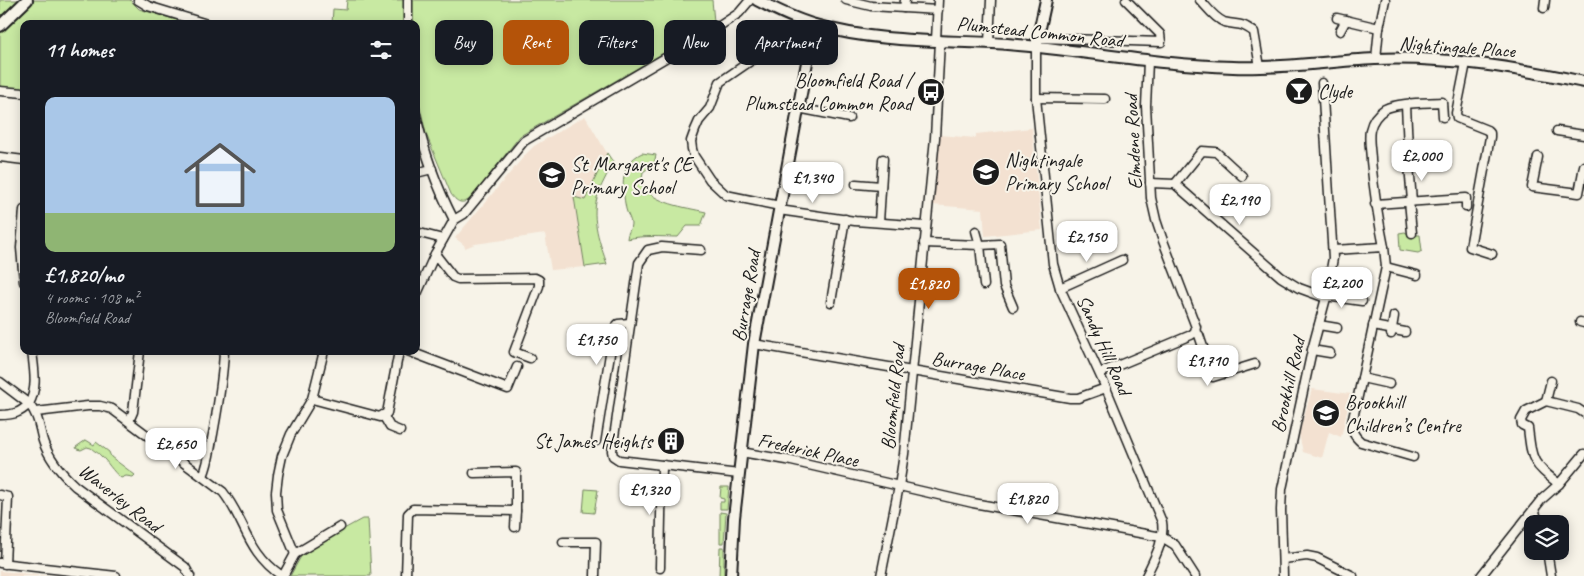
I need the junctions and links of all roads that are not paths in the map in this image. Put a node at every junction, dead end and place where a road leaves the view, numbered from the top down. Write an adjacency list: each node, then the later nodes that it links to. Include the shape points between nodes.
1 (27, 0): 21 (street)
2 (138, 0): 17 (street)
3 (408, 0): 18 (street)
4 (750, 0): 70 (street, via 739,14 524,141 464,214)
5 (757, 0): 13 (street, Plumstead Common Road)
6 (846, 0): 14 (street, via 871,6)
7 (938, 0): 15 (street, Bloomfield Road)
8 (991, 0): 27 (street)
9 (1046, 0): 26 (street)
10 (1126, 0): 26 (street, via 1160,34 1161,42 1052,39)
11 (1200, 0): 34 (street, via 1218,18 1245,25 1254,32)
12 (1386, 0): 22 (street)
13 (774, 4): 19 (street, Plumstead Common Road)
14 (905, 4): 15 (street)
15 (938, 10): 25 (street, Bloomfield Road)
16 (1337, 18): 20 (street, Nightingale Place)
17 (194, 20)
18 (408, 20)
19 (801, 20)
20 (1346, 20): 22 (street, Nightingale Place); 24 (street)
21 (0, 26)
22 (1379, 28): 28 (street)
23 (838, 30): 25 (street, Plumstead Common Road, via 861,35)
24 (1340, 31)
25 (938, 40): 27 (street, Plumstead Common Road); 72 (street, Bloomfield Road, via 935,138)
26 (1037, 42): 27 (street, Plumstead Common Road); 29 (street, Plumstead Common Road); 39 (street, Sandy Hill Road)
27 (989, 43)
28 (1376, 59): 30 (street, Nightingale Place); 31 (street, Nightingale Place)
29 (1148, 61): 34 (street, Plumstead Common Road); 58 (street, Elmdene Road, via 1146,106)
30 (1327, 63): 34 (street, Plumstead Common Road)
31 (1466, 63): 35 (street, Nightingale Place, via 1520,69); 83 (street, via 1456,113 1458,118 1490,133 1470,247)
32 (745, 65): 68 (street, via 720,82 710,108 695,130 692,149 710,180 726,194)
33 (806, 65): 42 (street, Burrage Road)
34 (1260, 67)
35 (1584, 82)
36 (1322, 83): 81 (street, Brookhill Road)
37 (0, 91): 38 (street)
38 (20, 93)
39 (1036, 98): 40 (street); 89 (street, Sandy Hill Road, via 1053,264)
40 (1105, 99)
41 (1406, 105): 43 (street, via 1442,102); 48 (street); 66 (street, via 1384,110 1377,115 1370,129)
42 (798, 108): 44 (street); 68 (street, Burrage Road)
43 (1443, 117)
44 (849, 118)
45 (1557, 131): 47 (street)
46 (420, 132): 55 (street)
47 (1584, 135)
48 (1408, 148)
49 (1538, 157): 63 (street, via 1532,190)
50 (0, 158): 52 (street)
51 (883, 159): 61 (street)
52 (20, 160)
53 (1409, 165): 65 (street)
54 (1584, 166): 63 (street)
55 (432, 169): 56 (street); 70 (street)
56 (420, 172)
57 (1242, 176): 60 (street, via 1216,152 1202,151)
58 (1150, 183): 60 (street); 99 (street, Elmdene Road, via 1156,220)
59 (856, 184): 61 (street)
60 (1175, 184): 90 (street, via 1281,277 1299,288)
61 (881, 186): 71 (street)
62 (1465, 189): 64 (street)
63 (1582, 194)
64 (1466, 198): 65 (street); 67 (street)
65 (1411, 201): 66 (street); 75 (street)
66 (1375, 204): 79 (street)
67 (1466, 207)
68 (779, 208): 69 (street); 102 (street, Burrage Road)
69 (844, 219): 71 (street); 92 (street)
70 (454, 220): 76 (street)
71 (878, 222): 72 (street)
72 (926, 226): 77 (street, Bloomfield Road)
73 (976, 232): 78 (street)
74 (420, 233): 76 (street)
75 (1412, 233)
76 (443, 239): 82 (street)
77 (924, 243): 78 (street); 114 (street, Bloomfield Road)
78 (980, 245): 87 (street); 93 (street, via 1000,244 1004,286)
79 (1384, 248): 81 (street); 85 (street)
80 (701, 250): 95 (street, via 662,247 648,250 639,263)
81 (1333, 250): 90 (street, Brookhill Road)
82 (435, 254): 88 (street); 111 (street, via 458,279 539,280 514,352)
83 (1492, 254)
84 (1122, 260): 89 (street)
85 (1386, 267): 86 (street); 97 (street)
86 (1417, 275)
87 (984, 285)
88 (420, 287)
89 (1060, 288): 115 (street, Sandy Hill Road)
90 (1326, 297): 91 (street); 96 (street, Brookhill Road)
91 (1362, 301)
92 (831, 302)
93 (1013, 307)
94 (1394, 316): 100 (street)
95 (630, 323): 130 (street, via 618,324 614,329); 134 (street, via 613,456 619,460)
96 (1319, 325): 98 (street); 103 (street, Brookhill Road)
97 (1373, 326): 100 (street); 116 (street)
98 (1337, 328)
99 (1196, 332): 112 (street, Elmdene Road, via 1213,376); 115 (street)
100 (1392, 332): 101 (street)
101 (1405, 332)
102 (754, 344): 114 (street, Burrage Place); 131 (street, Burrage Road)
103 (1312, 350): 104 (street); 149 (street, Brookhill Road, via 1282,489)
104 (1330, 353)
105 (32, 355): 123 (street, via 35,382)
106 (140, 355): 128 (street, via 134,412)
107 (224, 355): 137 (street, via 218,407)
108 (323, 355): 121 (street)
109 (398, 355): 127 (street, via 387,413)
110 (419, 355): 113 (street, via 508,389)
111 (530, 358)
112 (1255, 364)
113 (517, 367)
114 (912, 371): 120 (street, Burrage Place, via 1074,398); 139 (street, Bloomfield Road)
115 (1100, 373): 120 (street, Sandy Hill Road)
116 (1362, 378): 119 (street); 133 (street, via 1352,423 1355,437)
117 (1551, 381): 122 (street)
118 (0, 382): 123 (street, Waverley Road)
119 (1389, 384)
120 (1106, 388): 146 (street, Sandy Hill Road, via 1162,522)
121 (312, 399): 127 (street, via 380,418); 148 (street, via 290,434 282,456 276,492 278,510)
122 (1546, 402): 125 (street); 138 (street, via 1526,411 1521,420 1522,425 1528,428 1531,455 1536,465)
123 (30, 404): 124 (street, Waverley Road); 126 (street, via 20,412)
124 (36, 412): 128 (street, via 100,406 112,409); 154 (street, Waverley Road, via 47,451 68,480 185,567)
125 (1584, 412)
126 (0, 415)
127 (383, 415): 129 (street, via 390,428)
128 (129, 421): 137 (street)
129 (400, 431)
130 (596, 441)
131 (741, 452): 136 (street, Burrage Road); 139 (street, Frederick Place)
132 (1584, 454): 138 (street)
133 (1413, 457)
134 (662, 465): 136 (street); 152 (street)
135 (474, 473): 142 (street, via 516,472)
136 (739, 474): 158 (street, Burrage Road)
137 (203, 476): 155 (street, via 223,492 252,547 270,568)
138 (1559, 484): 141 (street)
139 (899, 486): 146 (street, Frederick Place, via 1002,509); 159 (street, Bloomfield Road)
140 (0, 495): 151 (street, via 8,497)
141 (1534, 509): 143 (street); 164 (street)
142 (516, 511): 145 (street); 156 (street, via 413,509 408,514)
143 (1536, 515)
144 (340, 527): 148 (street)
145 (516, 527)
146 (1162, 537): 160 (street); 161 (street, via 1175,545)
147 (563, 542): 157 (street, via 596,542)
148 (295, 554): 155 (street)
149 (1283, 559): 162 (street, Brookhill Road); 163 (street, via 1317,558)
150 (1548, 560): 165 (street)
151 (2, 564): 153 (street)
152 (660, 568)
153 (116, 576)
154 (190, 576)
155 (282, 576)
156 (406, 576)
157 (596, 576)
158 (732, 576)
159 (881, 576)
160 (1146, 576)
161 (1195, 576)
162 (1283, 576)
163 (1353, 576)
164 (1481, 576)
165 (1550, 576)

